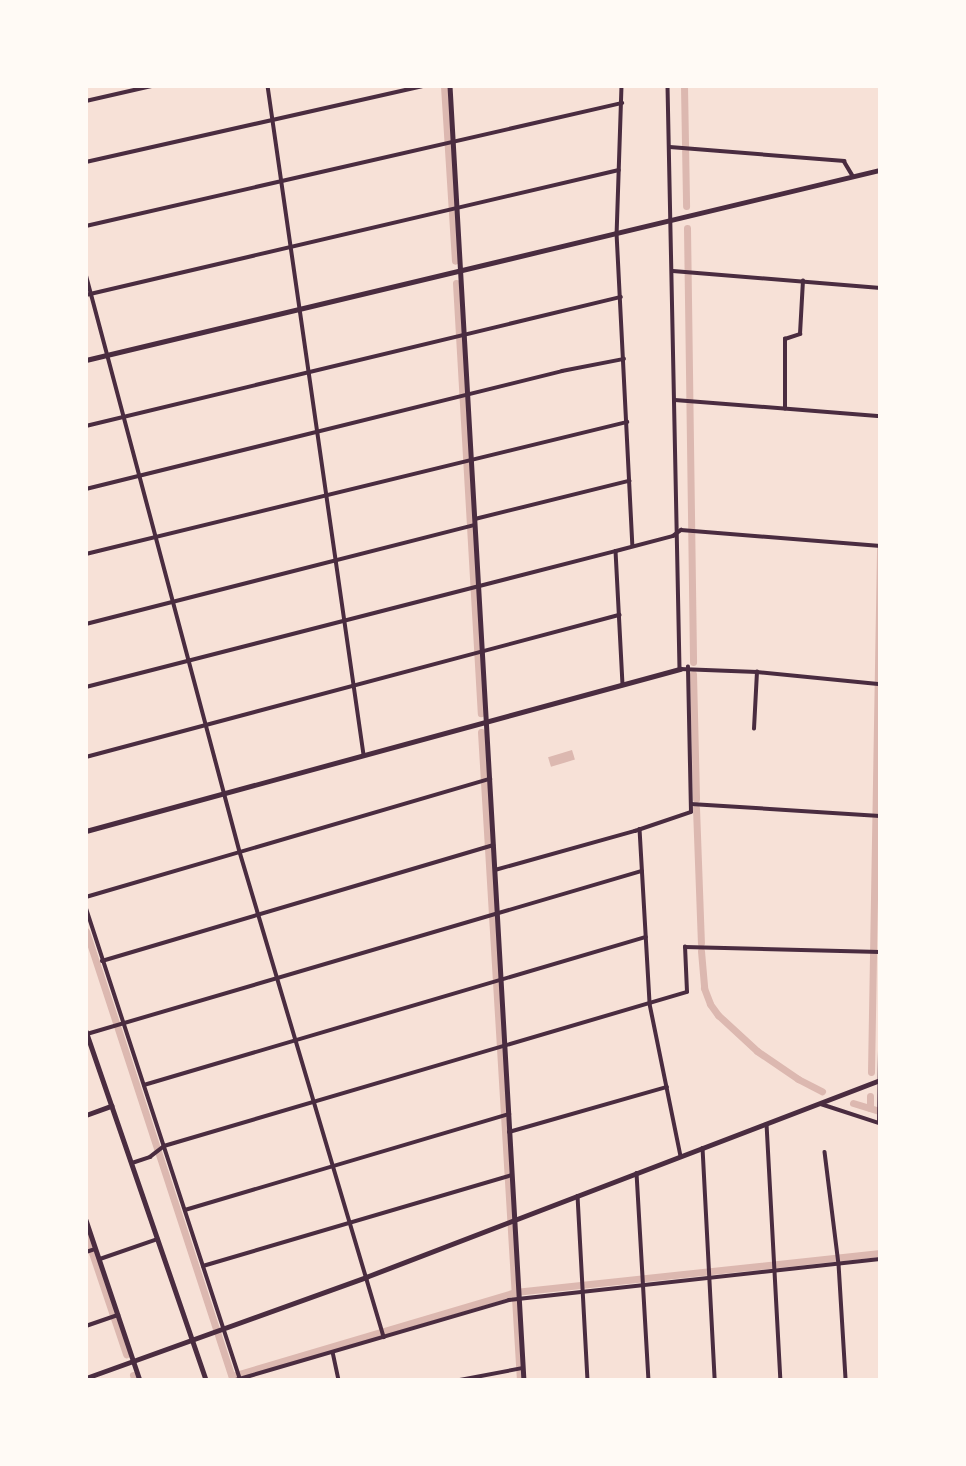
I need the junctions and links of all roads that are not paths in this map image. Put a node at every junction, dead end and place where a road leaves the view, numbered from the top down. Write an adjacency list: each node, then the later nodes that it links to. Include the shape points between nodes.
1 (152, 86): 7 (street)
2 (268, 86): 9 (street)
3 (422, 86): 9 (street)
4 (450, 86): 10 (street)
5 (622, 86): 8 (street)
6 (668, 86): 11 (street)
7 (86, 102)
8 (622, 103): 10 (street); 13 (street)
9 (273, 119): 12 (street); 16 (street)
10 (453, 142): 16 (street); 17 (street)
11 (670, 148): 15 (street, via 844,161); 18 (street)
12 (86, 162)
13 (619, 170): 17 (street); 20 (street)
14 (880, 170): 15 (street)
15 (853, 176): 18 (street)
16 (281, 181): 19 (street); 21 (street)
17 (457, 208): 21 (street); 22 (street)
18 (671, 221): 20 (street); 23 (street)
19 (86, 226)
20 (617, 233): 22 (street); 29 (street)
21 (290, 246): 27 (street); 30 (street)
22 (461, 271): 30 (street); 31 (street)
23 (672, 271): 25 (street); 37 (street)
24 (86, 274): 27 (street)
25 (803, 281): 26 (street); 38 (street, via 800,334 785,339)
26 (880, 288)
27 (92, 294): 28 (street); 32 (street)
28 (86, 295)
29 (621, 297): 31 (street); 33 (street)
30 (298, 310): 32 (street); 35 (street)
31 (464, 335): 35 (street); 36 (street)
32 (107, 355): 34 (street); 40 (street)
33 (624, 359): 36 (street); 41 (street)
34 (86, 360)
35 (308, 373): 40 (street); 43 (street)
36 (468, 394): 43 (street); 44 (street)
37 (675, 400): 38 (street); 50 (street)
38 (785, 409): 39 (street)
39 (880, 415)
40 (123, 418): 42 (street); 45 (street)
41 (627, 422): 44 (street); 46 (street)
42 (86, 426)
43 (316, 432): 45 (street); 48 (street)
44 (471, 460): 48 (street); 49 (street)
45 (139, 476): 47 (street); 51 (street)
46 (630, 481): 49 (street); 52 (street)
47 (86, 489)
48 (327, 495): 51 (street); 56 (street)
49 (475, 522): 56 (street); 57 (street)
50 (677, 533): 52 (street); 53 (street); 65 (street)
51 (156, 537): 55 (street); 58 (street)
52 (633, 546): 54 (street)
53 (879, 546)
54 (616, 551): 57 (street); 59 (street)
55 (86, 554)
56 (337, 558): 58 (street); 60 (street)
57 (479, 585): 60 (street); 62 (street)
58 (174, 599): 61 (street); 63 (street)
59 (619, 615): 62 (street); 68 (street)
60 (345, 619): 63 (street); 69 (street)
61 (86, 624)
62 (482, 652): 69 (street); 71 (street)
63 (190, 660): 70 (street); 72 (street)
64 (688, 667): 65 (street); 66 (street); 78 (street)
65 (680, 669): 68 (street)
66 (757, 672): 67 (street); 73 (street)
67 (878, 684)
68 (623, 685): 71 (street)
69 (355, 686): 72 (street); 74 (street)
70 (86, 687)
71 (487, 721): 74 (street); 76 (street)
72 (208, 725): 75 (street); 77 (street)
73 (754, 729)
74 (364, 755): 77 (street)
75 (86, 757)
76 (490, 779): 82 (street); 83 (street)
77 (226, 793): 81 (street); 83 (street)
78 (691, 804): 79 (street); 80 (street, via 689,813)
79 (880, 816)
80 (640, 829): 84 (street); 85 (street)
81 (86, 831)
82 (493, 845): 84 (street); 89 (street)
83 (240, 852): 86 (street); 89 (street)
84 (495, 870): 88 (street)
85 (642, 871): 88 (street); 90 (street)
86 (86, 897)
87 (86, 907): 92 (street)
88 (498, 912): 93 (street); 94 (street)
89 (259, 914): 92 (street); 93 (street)
90 (646, 937): 94 (street); 95 (street)
91 (877, 952): 95 (street, via 685,947 687,992)
92 (102, 961): 96 (street)
93 (277, 977): 96 (street); 98 (street)
94 (501, 980): 98 (street); 99 (street)
95 (650, 1004): 99 (street); 103 (street)
96 (122, 1023): 97 (street); 102 (street)
97 (86, 1032): 107 (street)
98 (296, 1041): 102 (street); 105 (street)
99 (505, 1047): 105 (street); 108 (street)
100 (880, 1050): 101 (street)
101 (880, 1081): 104 (street); 106 (street)
102 (144, 1085): 114 (street)
103 (667, 1087): 113 (street); 117 (street)
104 (878, 1101): 109 (street)
105 (315, 1103): 114 (street); 119 (street)
106 (821, 1104): 111 (street); 112 (street)
107 (111, 1106): 110 (street); 118 (street)
108 (509, 1114): 113 (street); 119 (street)
109 (879, 1114): 112 (street)
110 (86, 1115)
111 (767, 1124): 115 (street); 134 (street)
112 (880, 1124)
113 (509, 1132): 121 (street)
114 (164, 1146): 118 (street); 123 (street)
115 (702, 1148): 117 (street); 136 (street)
116 (825, 1152): 132 (street)
117 (681, 1156): 120 (street)
118 (132, 1163): 127 (street)
119 (333, 1166): 123 (street); 126 (street)
120 (637, 1173): 122 (street); 137 (street)
121 (512, 1175): 124 (street); 126 (street)
122 (578, 1196): 124 (street); 138 (street)
123 (185, 1210): 133 (street)
124 (515, 1219): 135 (street); 139 (street)
125 (86, 1220): 128 (street)
126 (350, 1223): 133 (street); 135 (street)
127 (158, 1239): 130 (street); 144 (street)
128 (95, 1249): 129 (street); 130 (street)
129 (86, 1252)
130 (99, 1259): 140 (street)
131 (880, 1259): 132 (street)
132 (839, 1262): 134 (street); 160 (street)
133 (203, 1266): 142 (street)
134 (776, 1270): 136 (street); 159 (street)
135 (366, 1277): 142 (street); 143 (street)
136 (710, 1277): 137 (street); 158 (street)
137 (645, 1284): 138 (street); 157 (street)
138 (583, 1292): 139 (street); 156 (street)
139 (520, 1299): 143 (street); 147 (street)
140 (118, 1315): 141 (street); 146 (street)
141 (86, 1326)
142 (224, 1330): 144 (street); 149 (street)
143 (384, 1337): 145 (street)
144 (194, 1341): 146 (street); 152 (street)
145 (333, 1351): 149 (street); 153 (street)
146 (134, 1363): 148 (street); 151 (street)
147 (523, 1368): 150 (street); 155 (street)
148 (86, 1378)
149 (239, 1378)
150 (472, 1379): 154 (street)
151 (140, 1380)
152 (206, 1380)
153 (339, 1380)
154 (460, 1380)
155 (524, 1380)
156 (588, 1380)
157 (649, 1380)
158 (715, 1380)
159 (781, 1380)
160 (846, 1380)

